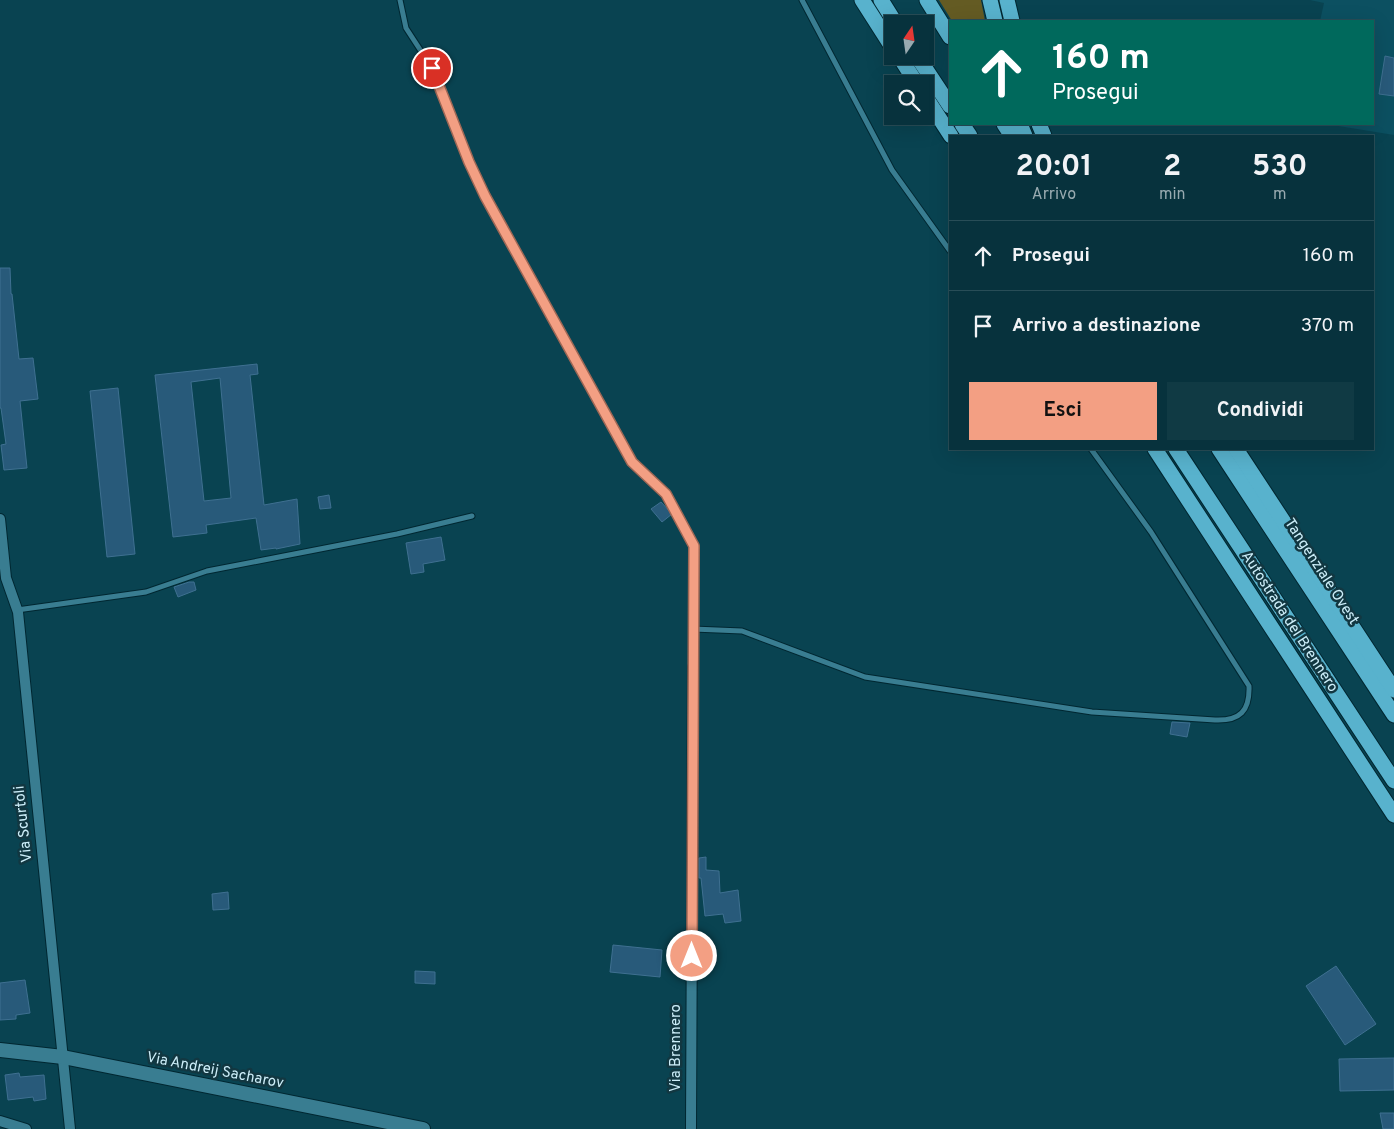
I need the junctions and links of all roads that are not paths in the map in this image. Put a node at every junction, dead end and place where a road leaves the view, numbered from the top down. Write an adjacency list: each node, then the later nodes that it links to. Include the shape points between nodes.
1 (400, 0): 26 (lane, via 406,28 432,68 480,188 632,462 666,494 694,546)
2 (802, 0): 17 (lane, via 892,170)
3 (862, 0): 11 (highway)
4 (881, 0): 8 (highway)
5 (927, 0): 12 (highway)
6 (990, 0): 9 (highway)
7 (1007, 0): 10 (highway)
8 (890, 15)
9 (995, 20)
10 (1012, 20)
11 (884, 34)
12 (949, 35)
13 (923, 65): 14 (highway)
14 (949, 104)
15 (934, 110): 16 (highway)
16 (950, 135)
17 (949, 250)
18 (1092, 450): 26 (lane, via 1150,532 1249,686 1250,696 1242,714 1236,718 1215,720 1092,712 865,677 742,631)
19 (1156, 450): 31 (highway, Autostrada del Brennero)
20 (1177, 450): 30 (highway, Autostrada del Brennero)
21 (1220, 450): 29 (highway, Tangenziale Ovest)
22 (1237, 450): 28 (highway, Tangenziale Ovest)
23 (472, 516): 25 (lane, via 207,571 146,592)
24 (0, 519): 25 (street, Via Scurtoli, via 6,578)
25 (17, 610): 33 (street, Via Scurtoli)
26 (694, 629): 27 (lane)
27 (694, 667): 38 (street, Via Brennero)
28 (1394, 690)
29 (1394, 715)
30 (1394, 782)
31 (1394, 815)
32 (0, 1050): 33 (street, Via Andreij Sacharov)
33 (63, 1057): 36 (street, Via Scurtoli); 37 (street, Via Andreij Sacharov)
34 (0, 1121): 35 (street)
35 (26, 1129)
36 (70, 1129)
37 (423, 1129)
38 (691, 1129)

